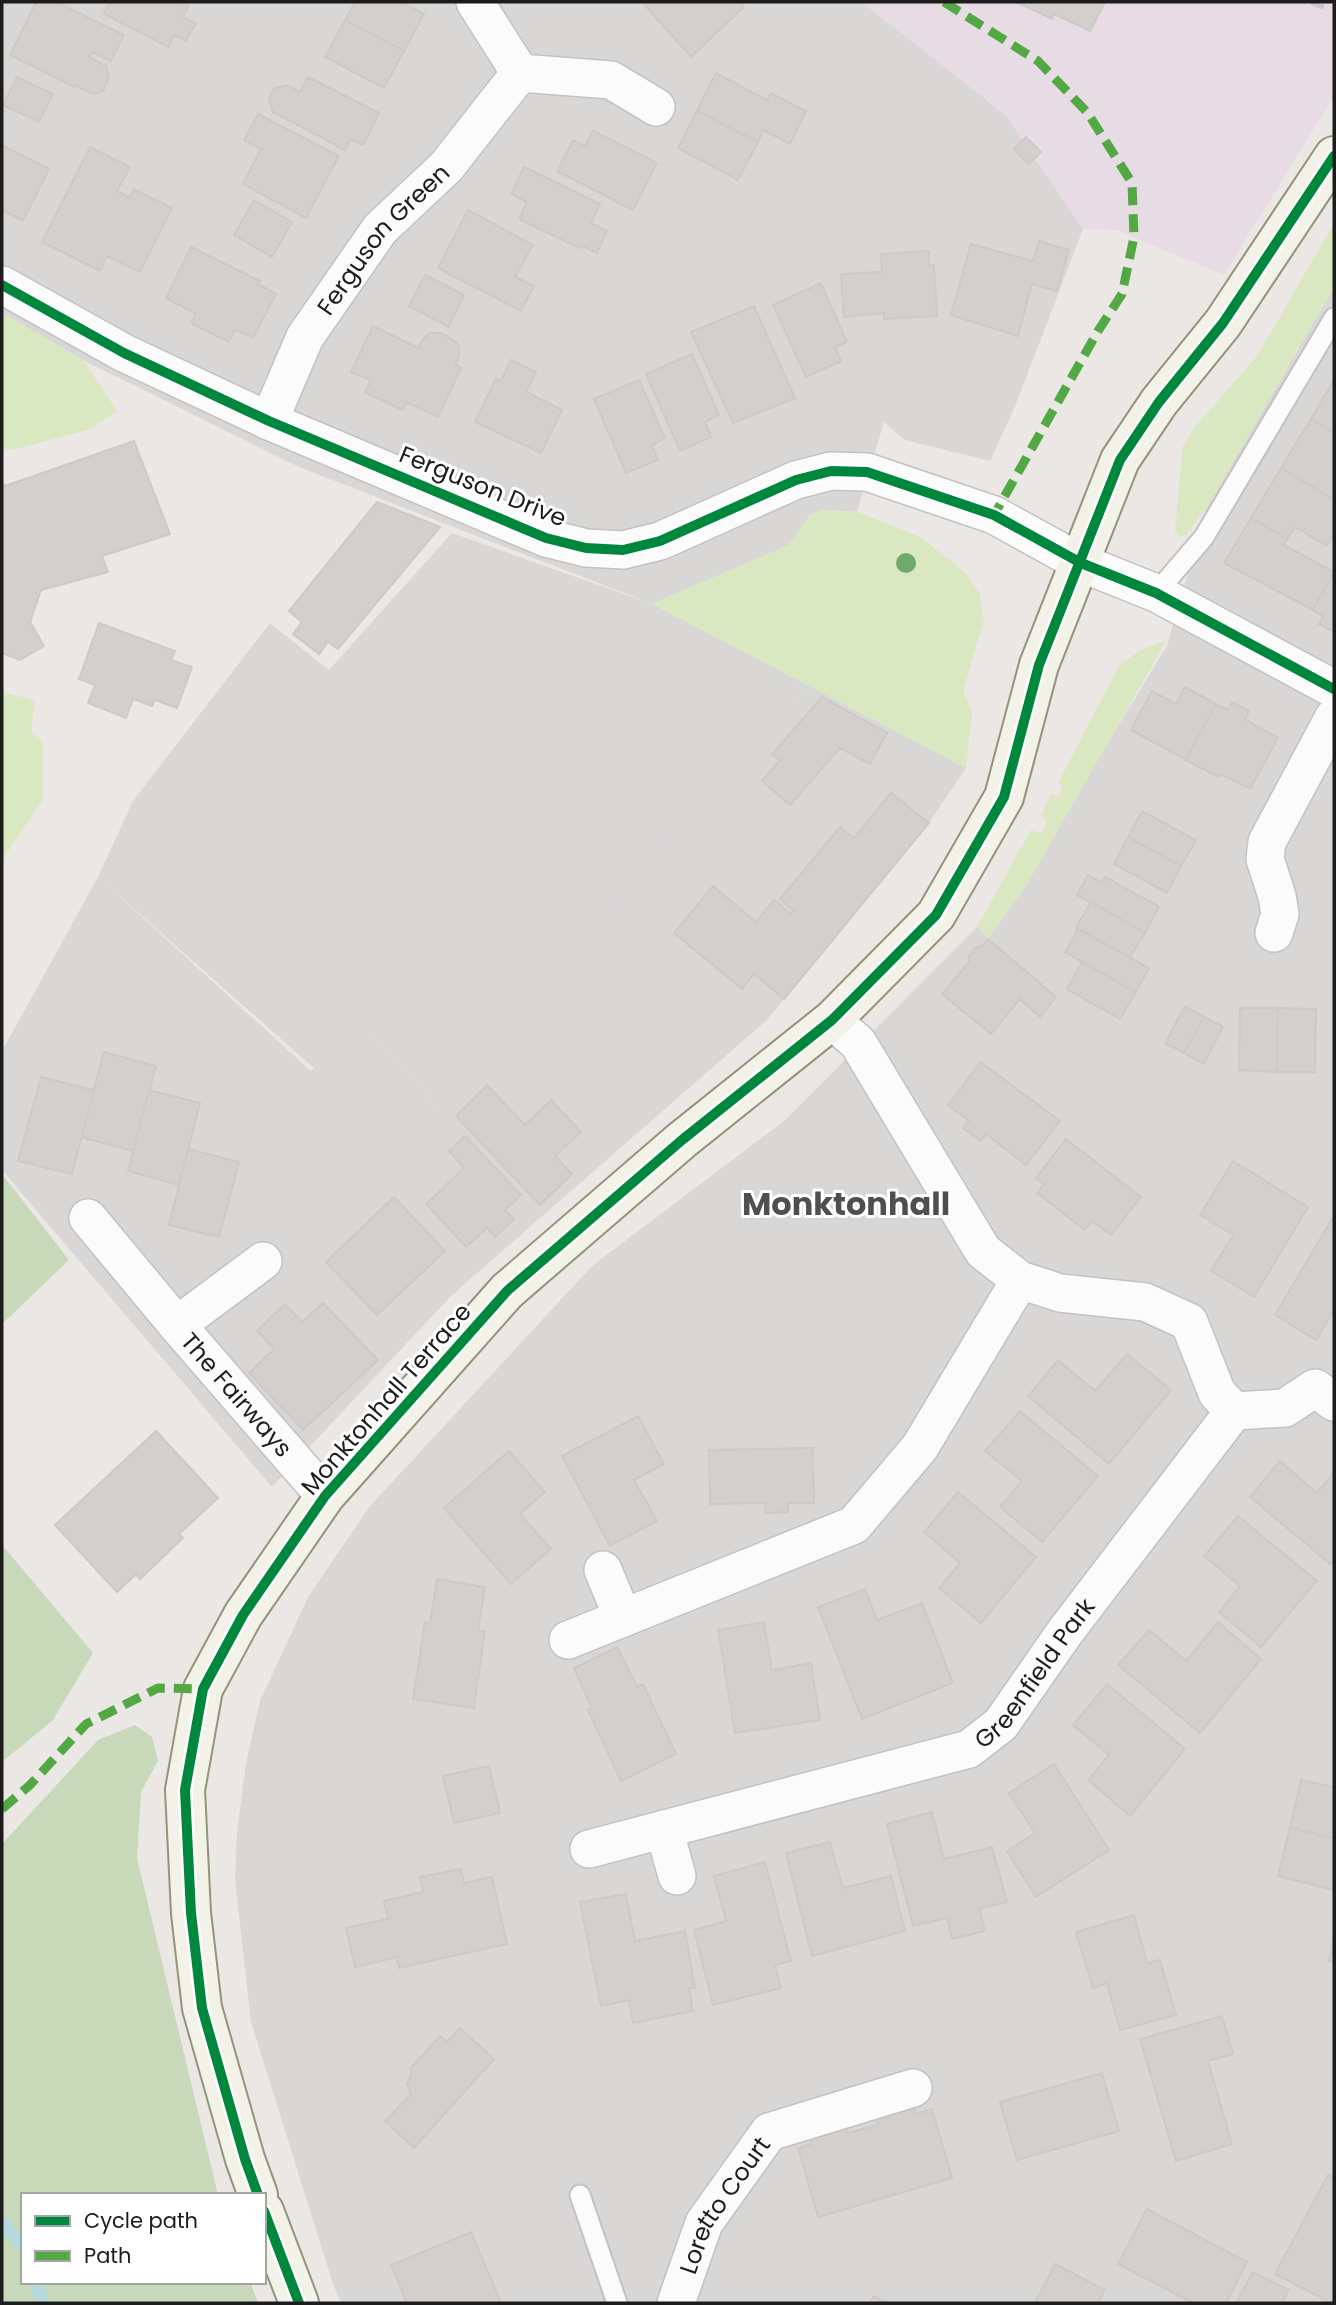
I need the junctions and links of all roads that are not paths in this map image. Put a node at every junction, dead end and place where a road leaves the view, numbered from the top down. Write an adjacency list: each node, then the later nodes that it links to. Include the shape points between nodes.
1 (475, 2): 2 (street)
2 (520, 73): 3 (street, via 611,80); 7 (street, Ferguson Green, via 446,167 380,229 305,337)
3 (656, 107)
4 (1334, 156): 8 (main road, Monktonhall Terrace, via 1223,323 1159,402 1120,460)
5 (2, 285): 7 (street, Ferguson Drive, via 124,353)
6 (1334, 318): 9 (lane, via 1204,537)
7 (269, 421): 8 (street, Ferguson Drive, via 546,538 586,548 623,550 660,541 796,480 831,471 867,472 982,511)
8 (1081, 563): 9 (street, Ferguson Drive); 13 (main road, Monktonhall Terrace, via 1039,665 1004,797 936,915)
9 (1156, 593): 10 (street, Ferguson Drive)
10 (1334, 689)
11 (1334, 717): 12 (street, via 1267,842 1265,859 1280,914)
12 (1274, 933)
13 (832, 1020): 16 (street, via 858,1043 983,1251); 20 (main road, Monktonhall Terrace, via 682,1140 508,1291)
14 (88, 1218): 17 (street, The Fairways)
15 (263, 1261): 17 (street, The Fairways)
16 (1020, 1280): 19 (street, via 1060,1293 1145,1302 1189,1322 1217,1393); 22 (street, via 920,1447 854,1525)
17 (177, 1325): 20 (street, The Fairways)
18 (1334, 1402): 19 (street, via 1315,1388 1285,1408)
19 (1234, 1411): 24 (street, Greenfield Park, via 1065,1632 1001,1724 969,1749)
20 (326, 1496): 28 (main road, Monktonhall Terrace, via 243,1615 203,1689 184,1790 202,2008)
21 (603, 1570): 22 (street)
22 (623, 1618): 23 (street)
23 (568, 1640)
24 (664, 1829): 25 (street, Greenfield Park); 26 (street)
25 (589, 1849)
26 (677, 1876)
27 (913, 2088): 33 (street, Loretto Court, via 769,2132 704,2223)
28 (257, 2193)
29 (580, 2194): 32 (lane)
30 (266, 2216): 31 (main road)
31 (299, 2303)
32 (617, 2303)
33 (676, 2303)

